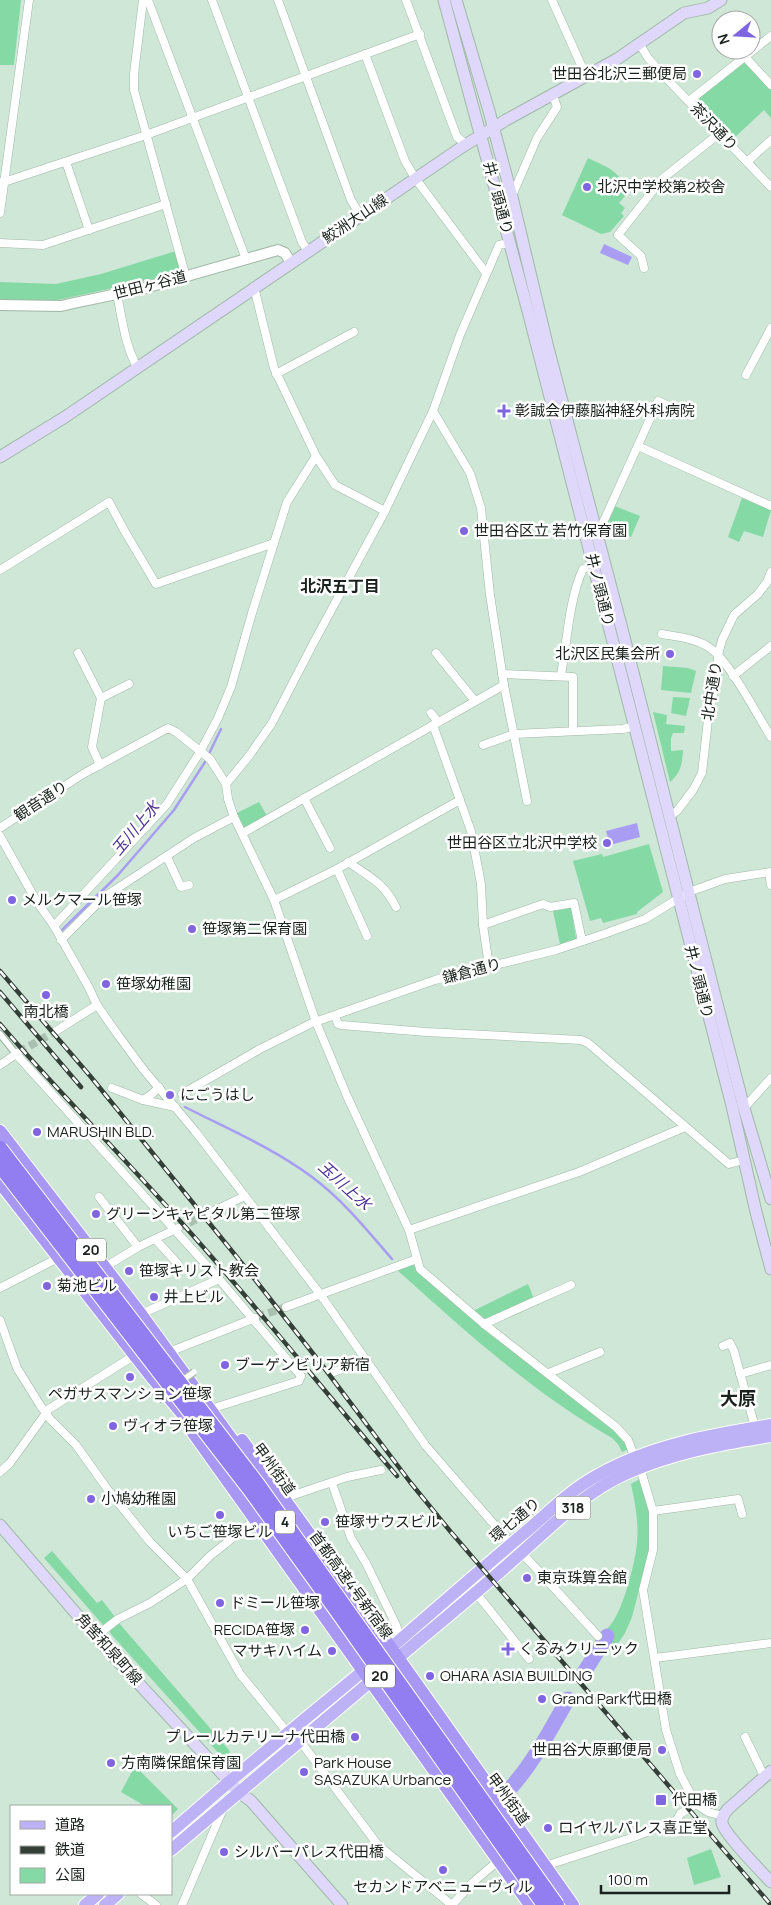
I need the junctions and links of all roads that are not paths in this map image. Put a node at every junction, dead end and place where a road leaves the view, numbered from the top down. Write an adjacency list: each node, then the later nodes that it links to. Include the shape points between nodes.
1 (29, 0): 34 (street)
2 (142, 0): 27 (street, via 134,90)
3 (148, 0): 24 (street)
4 (212, 0): 22 (street)
5 (278, 0): 18 (street)
6 (406, 0): 11 (street)
7 (444, 0): 28 (main road, 井ノ頭通り)
8 (456, 0): 25 (main road, 井ノ頭通り)
9 (552, 0): 19 (street)
10 (721, 0): 13 (main road, 鮫洲大山線, via 713,6 684,13)
11 (420, 34): 15 (street); 30 (street, via 457,137)
12 (771, 36): 14 (street)
13 (639, 43): 19 (main road, 鮫洲大山線); 23 (street, 茶沢通り, via 648,58)
14 (761, 44)
15 (365, 54): 18 (street); 33 (street, via 405,161)
16 (741, 60): 23 (street)
17 (748, 60): 20 (street)
18 (306, 76): 22 (street); 39 (street, via 351,200)
19 (586, 76): 21 (main road, 鮫洲大山線)
20 (771, 84)
21 (553, 95): 25 (main road, 鮫洲大山線); 36 (street, via 557,107 537,138)
22 (248, 97): 24 (street); 43 (street)
23 (689, 101): 26 (street, 茶沢通り)
24 (192, 118): 27 (street); 44 (street)
25 (493, 128): 28 (main road, 鮫洲大山線); 36 (main road, 井ノ頭通り)
26 (720, 133): 32 (street, 茶沢通り); 46 (street, via 662,179 618,235 641,256)
27 (146, 135): 31 (street); 37 (street)
28 (480, 135): 30 (main road, 鮫洲大山線); 42 (main road, 井ノ頭通り)
29 (771, 140): 32 (street)
30 (466, 144): 33 (main road, 鮫洲大山線)
31 (66, 162): 34 (street); 40 (street)
32 (747, 162): 35 (street, 茶沢通り)
33 (415, 178): 39 (main road, 鮫洲大山線); 47 (street)
34 (2, 182): 38 (street)
35 (771, 187)
36 (512, 197): 64 (main road, 井ノ頭通り)
37 (166, 204): 40 (street); 48 (street)
38 (0, 213)
39 (360, 215): 43 (main road, 鮫洲大山線)
40 (89, 230): 41 (street, via 43,245)
41 (0, 243)
42 (509, 243): 47 (street, via 499,245); 66 (main road, 井ノ頭通り)
43 (308, 251): 45 (main road, 鮫洲大山線)
44 (246, 259): 45 (street, 世田ヶ谷道, via 282,250); 48 (street, 世田ヶ谷道)
45 (291, 262): 49 (main road, 鮫洲大山線)
46 (644, 268)
47 (486, 273): 57 (street)
48 (186, 277): 50 (street, 世田ヶ谷道)
49 (254, 287): 54 (main road, 鮫洲大山線); 55 (street)
50 (117, 294): 51 (street, 世田ヶ谷道, via 61,306); 54 (street, via 130,355)
51 (0, 305)
52 (771, 328): 56 (street)
53 (354, 332): 55 (street)
54 (137, 367): 61 (main road, 鮫洲大山線)
55 (276, 374): 60 (street)
56 (746, 375)
57 (433, 411): 63 (street); 75 (street, via 470,473 480,508)
58 (691, 416): 59 (street, via 658,401)
59 (638, 446): 62 (street); 64 (street, via 602,525)
60 (316, 456): 63 (street, via 335,485); 65 (street, via 287,502)
61 (0, 458)
62 (771, 506)
63 (385, 511): 91 (street, via 272,724)
64 (595, 527): 95 (main road, 井ノ頭通り)
65 (274, 543): 67 (street, via 156,584 109,502); 89 (street, via 230,687)
66 (593, 565): 76 (street, via 583,569 573,602); 84 (main road, 井ノ頭通り)
67 (0, 570)
68 (771, 572): 69 (street, 北中通り)
69 (769, 584): 74 (street, 北中通り, via 734,615)
70 (662, 634): 74 (street, via 690,638)
71 (771, 646): 77 (street)
72 (78, 653): 80 (street)
73 (436, 653): 81 (street)
74 (718, 655): 77 (street); 95 (street, 北中通り, via 702,773 693,790)
75 (502, 674): 76 (street); 79 (street)
76 (562, 675): 85 (street, via 573,677)
77 (733, 676): 87 (street)
78 (129, 684): 80 (street)
79 (504, 685): 81 (street); 86 (street)
80 (101, 698): 90 (street, via 92,748)
81 (475, 701): 83 (street)
82 (431, 713): 83 (street)
83 (435, 724): 92 (street); 93 (street)
84 (635, 726): 85 (street); 108 (main road, 井ノ頭通り)
85 (573, 731): 86 (street)
86 (514, 734): 88 (street); 94 (street)
87 (771, 737)
88 (483, 745)
89 (205, 755): 90 (street, 観音通り, via 168,728); 91 (street); 112 (street, via 167,804)
90 (100, 765): 97 (street, 観音通り)
91 (226, 784): 96 (street)
92 (304, 798): 98 (street); 100 (street)
93 (460, 800): 102 (street); 111 (street, via 477,858)
94 (527, 801)
95 (670, 816): 107 (main road, 井ノ頭通り)
96 (234, 817): 98 (street); 101 (street)
97 (0, 828)
98 (243, 833): 109 (street)
99 (0, 836): 112 (street)
100 (330, 848)
101 (167, 857): 105 (street, via 181,887); 114 (street, via 104,896)
102 (348, 862): 103 (street); 110 (street, via 388,892)
103 (337, 869): 109 (street); 113 (street)
104 (770, 872): 106 (street); 107 (street, 鎌倉通り, via 725,879)
105 (189, 885)
106 (771, 885)
107 (689, 892): 108 (street, 鎌倉通り); 130 (main road, 井ノ頭通り)
108 (678, 899): 115 (street, 鎌倉通り, via 645,919); 134 (main road, 井ノ頭通り)
109 (274, 900): 119 (street)
110 (396, 907)
111 (483, 925): 115 (street, via 543,904 550,907 574,903); 116 (street)
112 (54, 927): 114 (street)
113 (367, 936)
114 (61, 939): 117 (street)
115 (582, 941): 116 (street, 鎌倉通り)
116 (490, 966): 118 (street, 鎌倉通り, via 435,980)
117 (97, 1005): 120 (street); 125 (street)
118 (335, 1016): 119 (street, 鎌倉通り); 131 (street, via 341,1025 581,1040)
119 (316, 1022): 127 (street, 鎌倉通り, via 260,1049); 142 (street)
120 (56, 1031)
121 (0, 1034): 122 (street)
122 (18, 1053): 123 (street); 141 (street)
123 (0, 1065)
124 (771, 1078): 130 (street)
125 (159, 1087): 128 (street); 129 (street)
126 (112, 1088): 128 (street)
127 (182, 1094)
128 (143, 1100): 129 (street)
129 (175, 1107): 137 (street)
130 (744, 1108): 139 (main road, 井ノ頭通り)
131 (686, 1127): 134 (street, via 729,1164); 142 (street, via 579,1172)
132 (0, 1132): 148 (highway, 甲州街道 / 20)
133 (0, 1148): 220 (highway, 首都高速4号新宿線 / 4, bridge, via 252,1476)
134 (744, 1160): 149 (main road, 井ノ頭通り)
135 (0, 1166): 219 (highway, 首都高速4号新宿線 / 4, bridge, via 250,1490)
136 (1, 1186): 145 (highway, 20)
137 (245, 1196): 140 (street); 153 (street)
138 (99, 1197): 144 (street)
139 (771, 1200)
140 (207, 1214)
141 (176, 1228): 143 (street); 150 (street)
142 (409, 1230): 146 (street)
143 (155, 1239): 144 (street); 147 (street)
144 (138, 1247): 148 (street)
145 (58, 1258): 152 (street); 162 (highway, 20)
146 (417, 1259): 153 (street); 158 (street, via 420,1269)
147 (178, 1264)
148 (105, 1267): 155 (highway, 甲州街道 / 20)
149 (771, 1269)
150 (219, 1280): 155 (street); 156 (street)
151 (571, 1285): 158 (street)
152 (0, 1288)
153 (320, 1294): 154 (street); 163 (street)
154 (286, 1307)
155 (141, 1314): 160 (highway, 甲州街道 / 20)
156 (255, 1318): 160 (street); 170 (street, via 301,1376 299,1381)
157 (0, 1320): 171 (street, via 17,1368)
158 (484, 1324): 167 (street)
159 (723, 1346): 168 (street, via 730,1343)
160 (169, 1352): 165 (highway, 甲州街道 / 20)
161 (600, 1352): 167 (street)
162 (135, 1355): 169 (highway, 20); 171 (street)
163 (367, 1360): 166 (street); 184 (street, via 426,1446)
164 (771, 1365): 168 (street)
165 (188, 1370): 169 (street, bridge); 170 (highway, 20); 221 (highway, 甲州街道 / 20)
166 (334, 1372)
167 (549, 1373): 175 (street, via 624,1435)
168 (740, 1374): 173 (street)
169 (163, 1398): 182 (highway); 219 (highway, 20, via 224,1463)
170 (217, 1407): 179 (highway, 20)
171 (46, 1413): 177 (street); 186 (street, via 76,1445 150,1542)
172 (771, 1425): 173 (main road, 環七通り / 318)
173 (755, 1427): 175 (main road, 環七通り / 318, via 678,1443)
174 (771, 1436): 175 (main road, 環七通り / 318)
175 (638, 1463): 180 (street); 184 (main road, 環七通り / 318, via 596,1476); 185 (main road, 環七通り / 318, via 568,1511)
176 (381, 1470): 178 (street)
177 (0, 1472)
178 (332, 1482): 179 (street); 191 (street, via 351,1538 366,1563)
179 (285, 1498): 191 (highway, 20)
180 (653, 1511): 181 (street, via 738,1499); 192 (street, via 653,1550 643,1590)
181 (742, 1514)
182 (256, 1519): 186 (street); 194 (highway)
183 (0, 1525): 188 (main road, 角筈和泉町線)
184 (511, 1544): 191 (main road, 環七通り / 318)
185 (522, 1553): 187 (main road, 環七通り / 318); 189 (street)
186 (187, 1579): 188 (street, via 118,1619); 195 (street, via 240,1674)
187 (476, 1593): 191 (main road, 環七通り / 318); 193 (street)
188 (96, 1636): 199 (main road, 角筈和泉町線)
189 (598, 1636)
190 (771, 1643): 192 (street)
191 (394, 1652): 207 (highway, 20)
192 (655, 1658): 201 (street, via 666,1730 680,1774)
193 (529, 1659)
194 (370, 1674): 195 (main road); 197 (main road); 206 (highway)
195 (288, 1733): 199 (main road)
196 (745, 1737): 198 (street)
197 (300, 1741): 200 (main road); 217 (street, via 378,1845)
198 (768, 1774): 203 (main road)
199 (230, 1781): 200 (main road, 角筈和泉町線); 204 (main road)
200 (240, 1793): 202 (main road); 216 (main road, 角筈和泉町線, via 251,1801)
201 (696, 1804): 203 (street); 207 (street, via 680,1814 677,1820)
202 (224, 1807): 205 (main road); 215 (street)
203 (723, 1816): 208 (main road, via 725,1828)
204 (172, 1831)
205 (172, 1849)
206 (498, 1860): 217 (street); 218 (highway)
207 (545, 1866): 222 (highway, 20)
208 (771, 1882)
209 (97, 1895): 212 (main road)
210 (117, 1895): 213 (main road)
211 (142, 1895): 214 (street)
212 (85, 1905)
213 (105, 1905)
214 (156, 1905)
215 (182, 1905)
216 (342, 1905)
217 (452, 1905)
218 (530, 1905)
219 (542, 1905)
220 (557, 1905)
221 (565, 1905)
222 (573, 1905)

